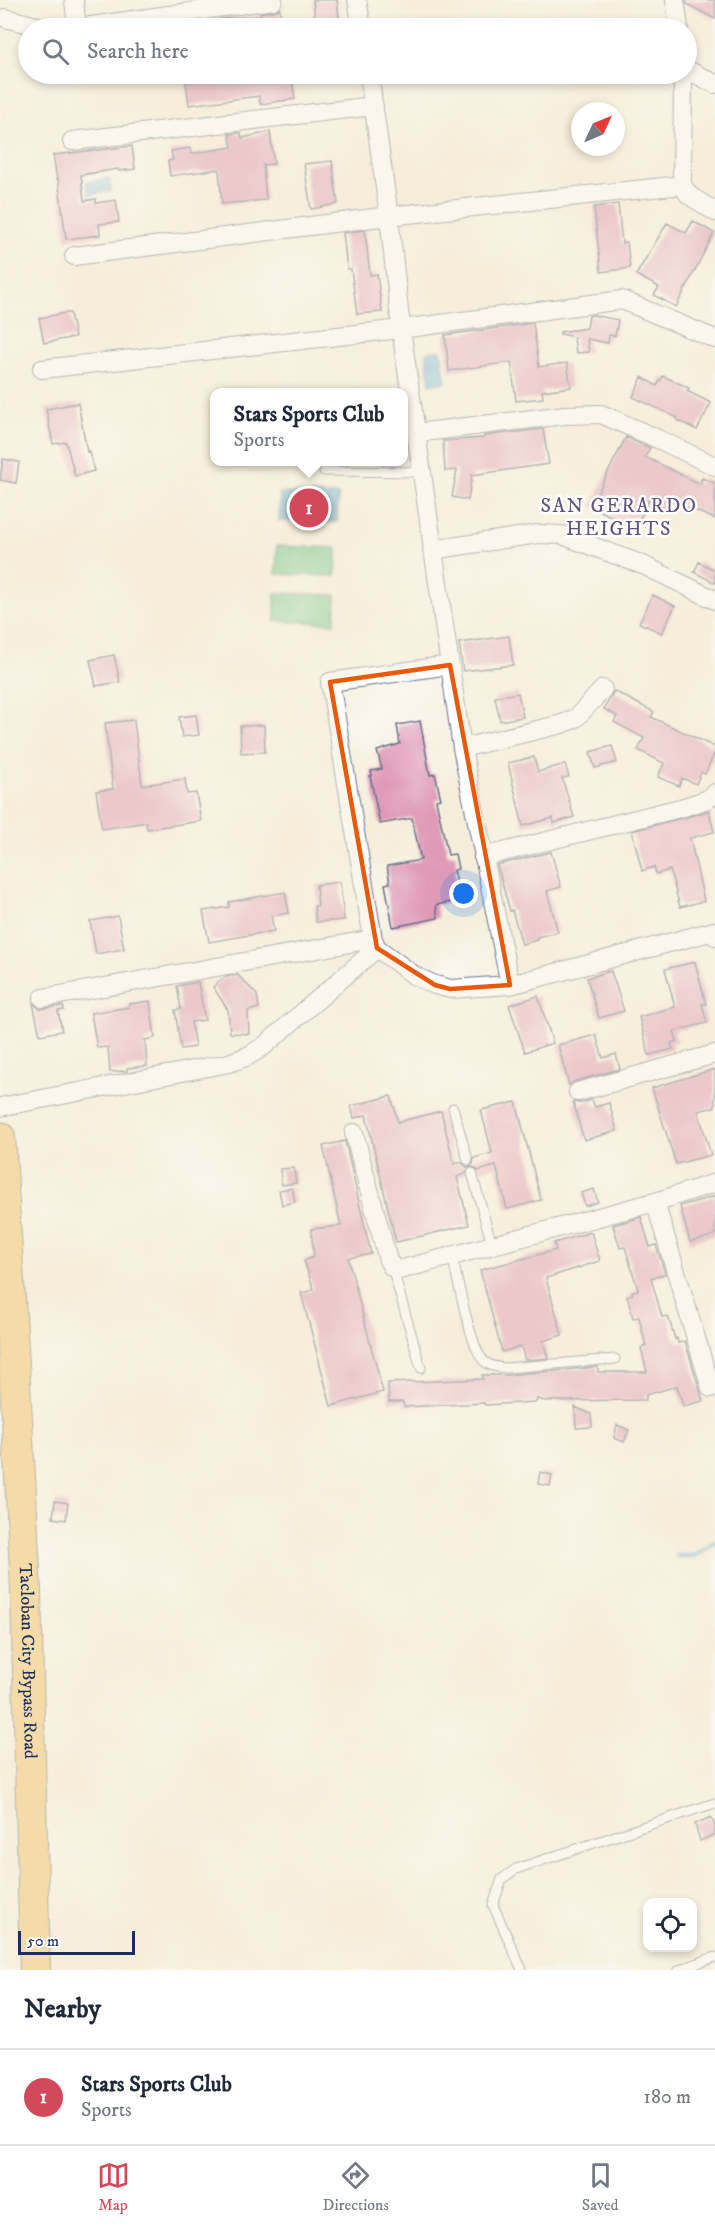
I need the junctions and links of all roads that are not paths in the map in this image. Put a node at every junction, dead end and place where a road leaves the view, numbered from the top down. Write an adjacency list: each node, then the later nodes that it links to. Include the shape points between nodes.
1 (74, 0): 6 (street)
2 (273, 0): 7 (street)
3 (357, 0): 8 (street)
4 (675, 0): 9 (street)
5 (5, 18): 10 (street)
6 (76, 18)
7 (147, 18)
8 (360, 18)
9 (678, 18)
10 (18, 21)
11 (697, 74): 14 (street)
12 (371, 84): 15 (street)
13 (683, 84): 17 (street)
14 (715, 84)
15 (374, 106): 16 (street); 19 (street)
16 (72, 141)
17 (682, 185): 18 (street, via 689,195); 19 (street)
18 (715, 212)
19 (390, 216): 20 (street); 21 (street)
20 (74, 256)
21 (401, 329): 22 (street, via 622,300); 23 (street); 24 (street)
22 (715, 339)
23 (42, 369)
24 (416, 433): 25 (street, via 601,414); 27 (street)
25 (715, 466)
26 (324, 471): 27 (lane)
27 (423, 472): 28 (street)
28 (432, 550): 29 (street, via 538,534 561,535 643,565); 30 (street)
29 (715, 600)
30 (450, 665): 32 (street); 36 (street, via 330,682)
31 (603, 689): 32 (street, via 576,718 562,724)
32 (462, 748): 34 (street)
33 (715, 793): 34 (street, via 684,807)
34 (483, 857): 37 (street)
35 (715, 933): 37 (street)
36 (375, 944): 37 (street, via 415,975 435,985 450,989); 38 (street); 41 (street, via 279,1034 248,1056 229,1063)
37 (510, 984)
38 (43, 998)
39 (715, 1054): 40 (street)
40 (578, 1092)
41 (0, 1107)
42 (453, 1108): 45 (lane)
43 (354, 1133): 51 (street)
44 (0, 1137): 57 (highway, Tacloban City Bypass Road, via 26,1590)
45 (468, 1160)
46 (472, 1173): 49 (lane)
47 (715, 1183): 48 (street)
48 (655, 1202): 49 (street); 54 (street)
49 (492, 1245): 50 (street)
50 (452, 1257): 51 (street, via 399,1270); 52 (lane, via 474,1339 482,1359 490,1365 506,1368)
51 (392, 1267): 53 (lane)
52 (615, 1359)
53 (421, 1368)
54 (711, 1388)
55 (715, 1803): 58 (lane, via 516,1869 502,1879 493,1905)
56 (715, 1957): 59 (lane)
57 (35, 1970)
58 (522, 1970)
59 (679, 1970)

